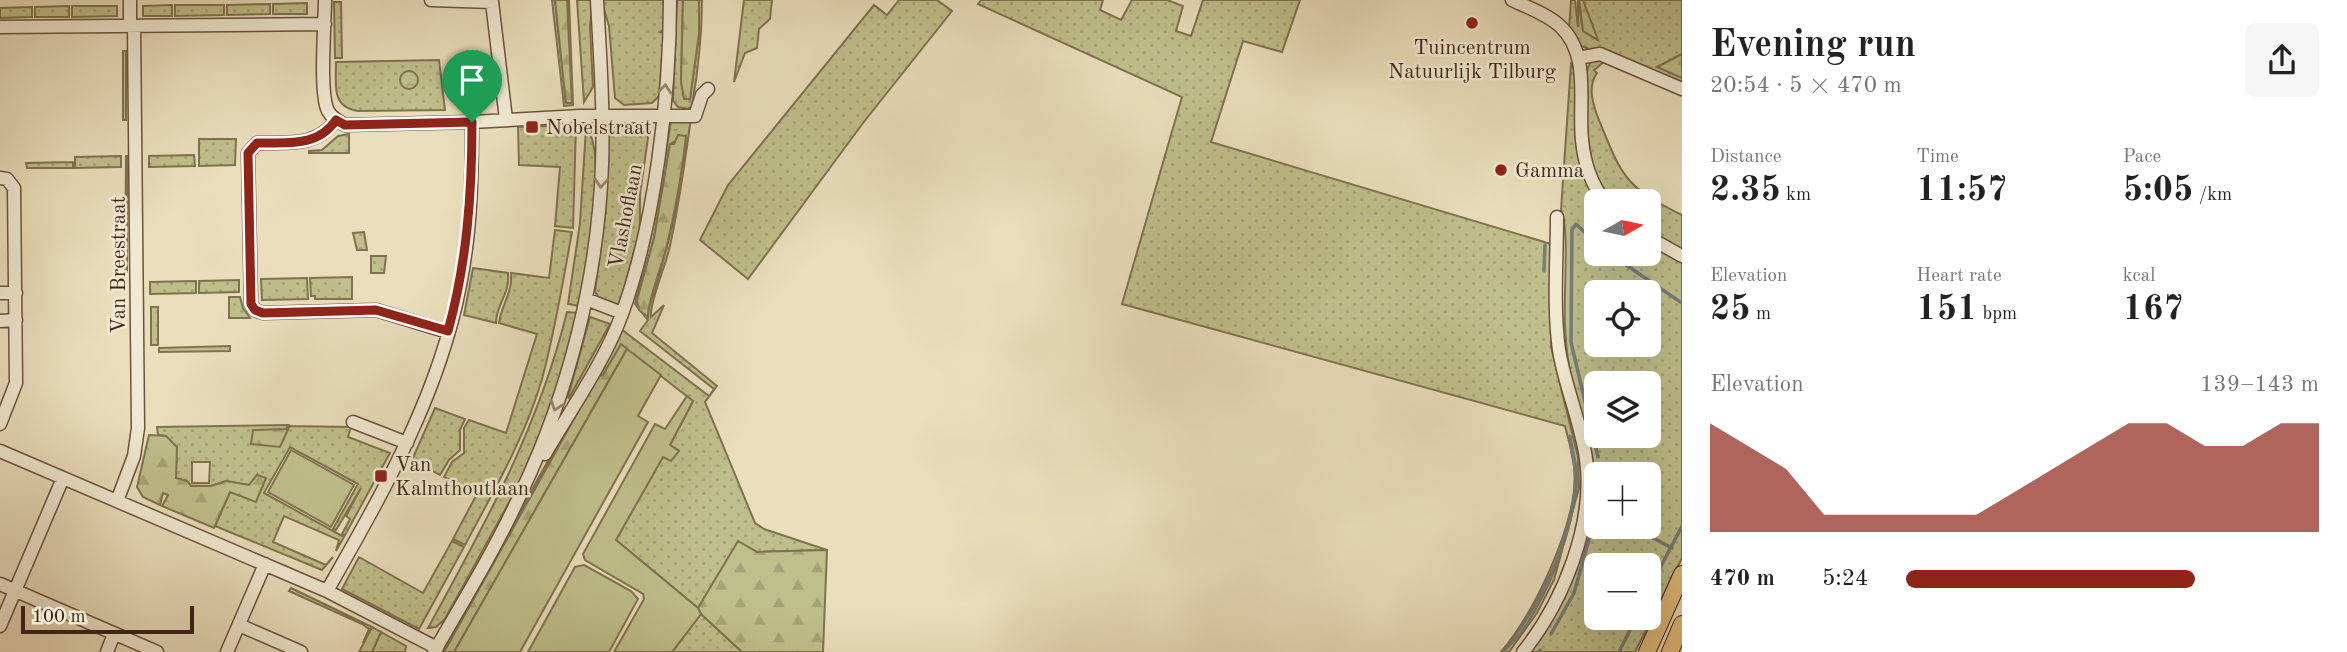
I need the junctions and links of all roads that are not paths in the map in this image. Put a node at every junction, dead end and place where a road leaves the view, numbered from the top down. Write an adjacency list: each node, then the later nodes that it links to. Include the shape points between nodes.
1 (130, 0): 9 (street, Van Breestraat)
2 (325, 0): 8 (street)
3 (431, 0): 7 (street)
4 (597, 0): 15 (street, Vlashoflaan)
5 (670, 0): 14 (street, Vlashoflaan, one-way to 5)
6 (1512, 0): 11 (street, via 1557,23)
7 (495, 1): 16 (street)
8 (324, 24): 9 (street); 17 (street, via 326,100)
9 (132, 26): 10 (street); 37 (street, Van Breestraat, via 138,428 134,456)
10 (0, 27)
11 (1578, 58): 13 (street, via 1600,54); 20 (street, via 1586,164)
12 (708, 89): 14 (street, via 695,116)
13 (1682, 89)
14 (663, 114): 15 (street); 27 (street, Vlashoflaan, via 653,183)
15 (602, 115): 16 (street); 26 (street, Vlashoflaan, one-way to 26, via 598,225)
16 (506, 119): 18 (street)
17 (336, 120): 18 (street, via 345,125); 30 (street, via 320,138 257,143 248,153 251,304 263,313 376,310)
18 (472, 122): 30 (street, via 467,240)
19 (0, 178): 24 (street, via 14,188)
20 (1598, 189)
21 (1557, 217): 52 (street, via 1559,346 1587,459 1586,497 1563,584)
22 (1661, 244): 23 (street)
23 (1682, 256)
24 (16, 286): 25 (street); 28 (street)
25 (0, 293)
26 (586, 299): 27 (street); 36 (street, Vlashoflaan, one-way to 36, via 557,402)
27 (622, 313): 36 (street, Vlashoflaan)
28 (16, 320): 29 (street); 32 (street, via 16,383)
29 (0, 321)
30 (448, 331): 33 (street)
31 (353, 422): 33 (street)
32 (0, 424)
33 (407, 443): 42 (street)
34 (0, 451): 35 (street)
35 (63, 478): 37 (street); 41 (street)
36 (521, 493): 47 (street, Vlashoflaan)
37 (117, 501): 38 (street)
38 (265, 564): 42 (street); 44 (street)
39 (1682, 574): 53 (main road)
40 (0, 584): 41 (street)
41 (15, 591): 45 (street); 46 (street)
42 (327, 591): 47 (street)
43 (1682, 624): 54 (main road)
44 (239, 625): 50 (street); 51 (street)
45 (0, 626)
46 (114, 634): 48 (street); 49 (street)
47 (435, 650)
48 (107, 652)
49 (157, 652)
50 (227, 652)
51 (301, 652)
52 (1523, 652)
53 (1647, 652)
54 (1670, 652)

